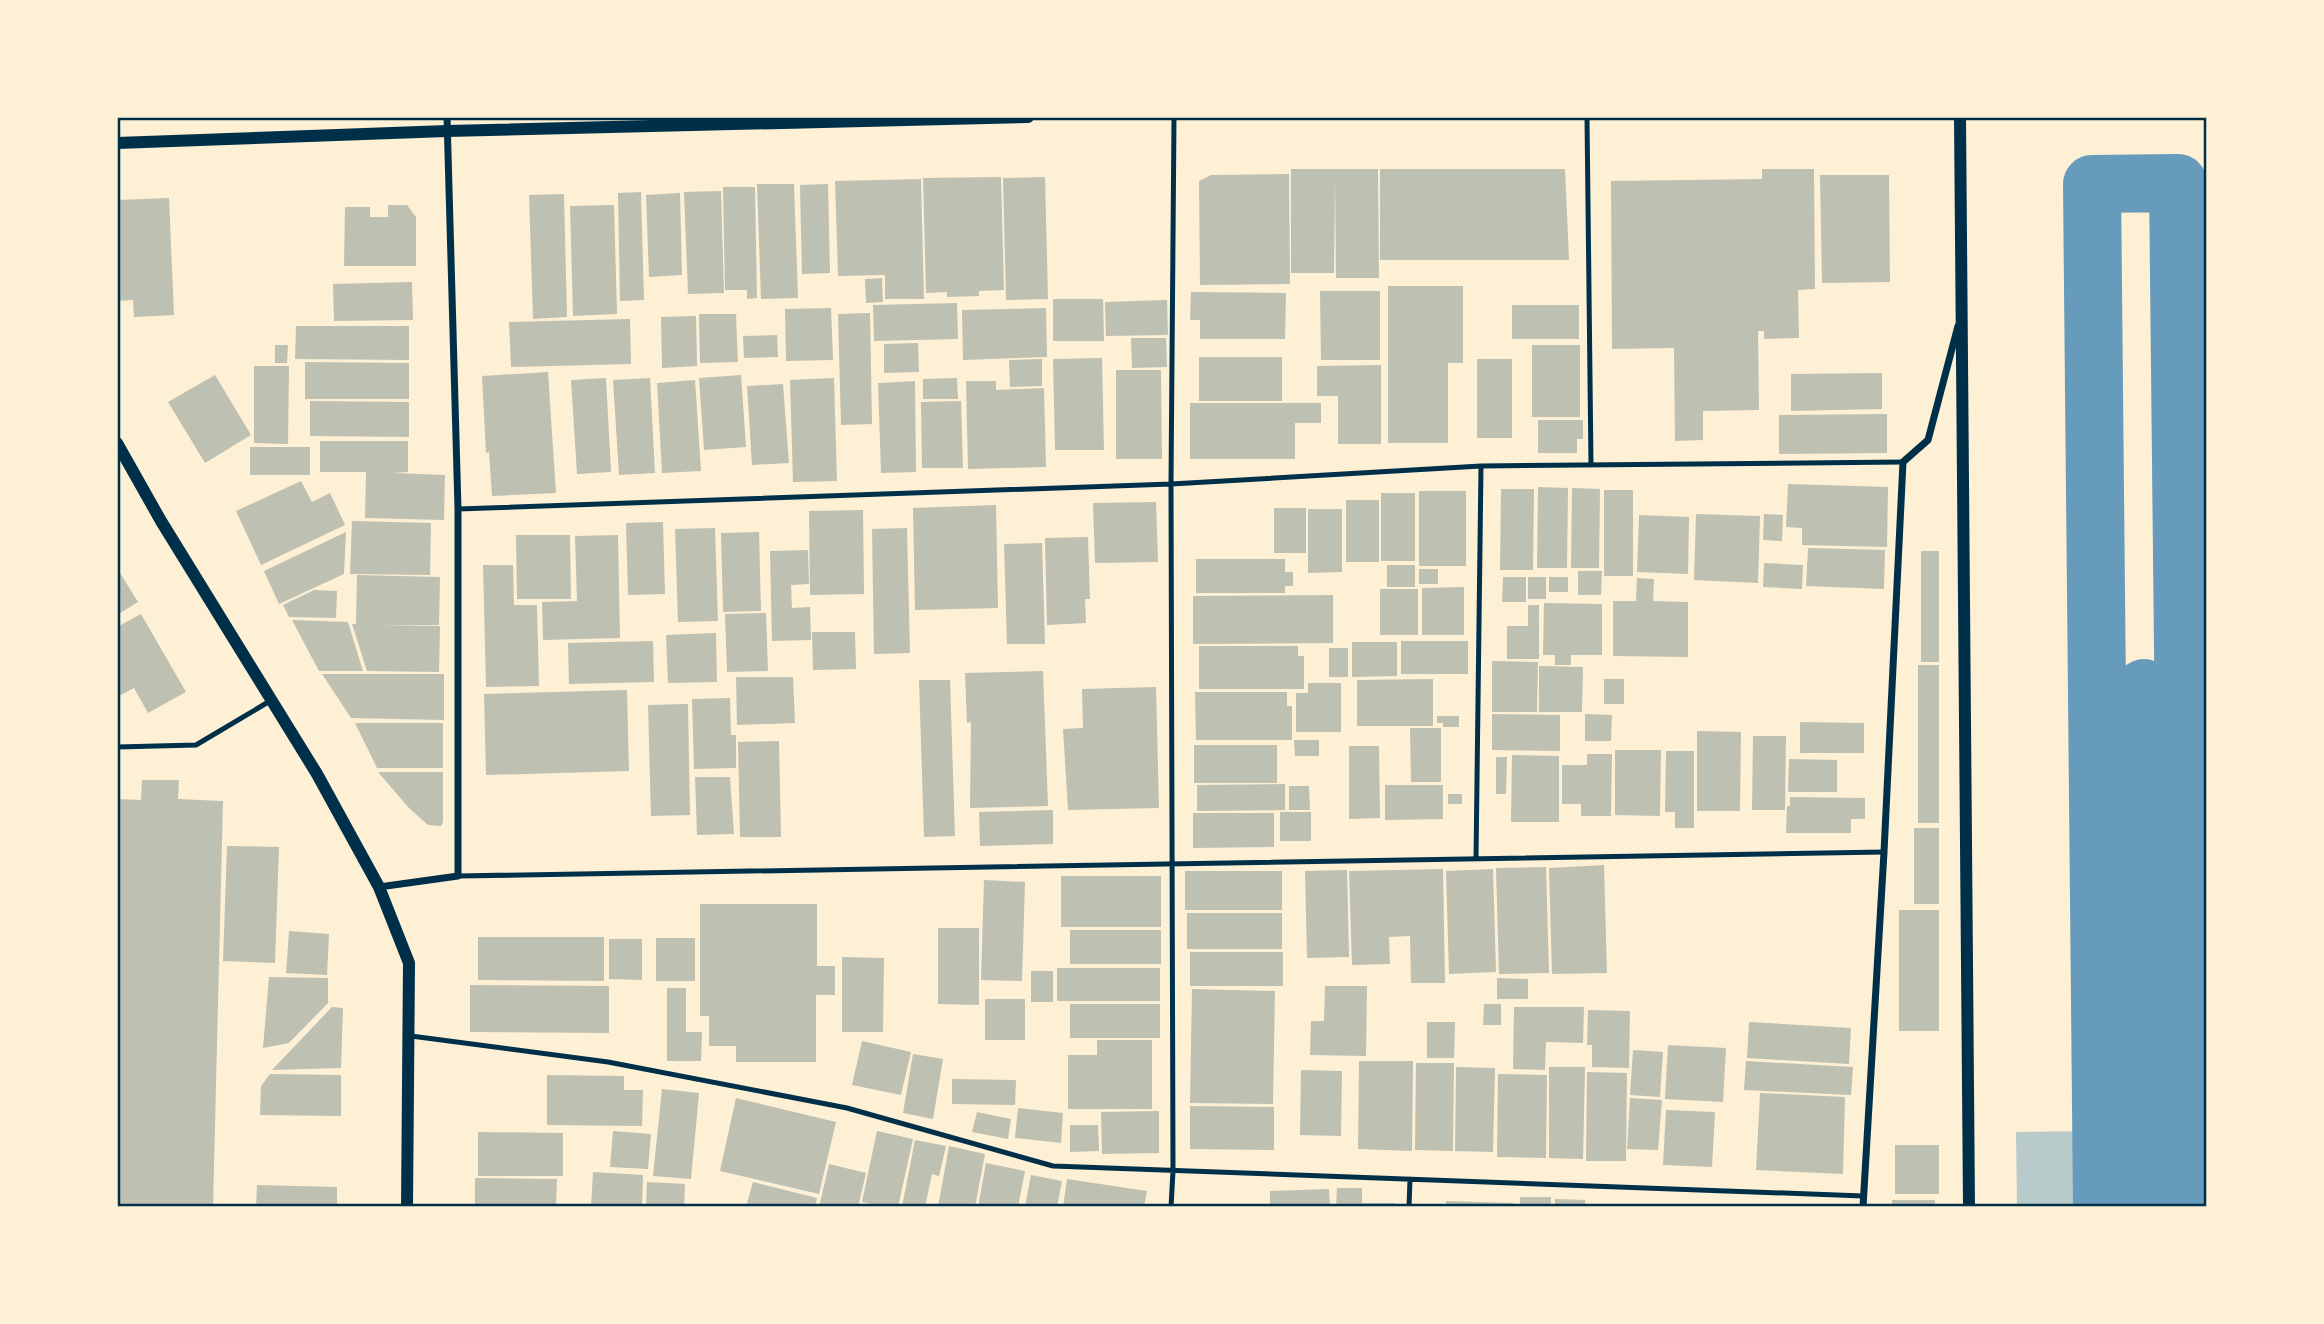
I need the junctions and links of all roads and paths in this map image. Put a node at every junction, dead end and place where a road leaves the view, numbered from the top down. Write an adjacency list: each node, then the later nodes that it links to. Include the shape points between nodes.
1 (447, 117): 6 (street)
2 (1028, 117): 6 (street)
3 (1174, 117): 13 (lane)
4 (1587, 117): 12 (lane)
5 (1960, 117): 8 (street)
6 (447, 131): 7 (street); 14 (street)
7 (117, 143)
8 (1961, 312): 10 (street, via 1928,440); 30 (street)
9 (117, 443): 15 (street)
10 (1903, 463): 12 (lane); 17 (street)
11 (1481, 466): 12 (lane); 13 (lane); 18 (lane)
12 (1591, 466)
13 (1171, 484): 14 (lane); 19 (lane)
14 (458, 509): 20 (street)
15 (271, 701): 16 (lane, via 196,745); 21 (street)
16 (117, 747)
17 (1884, 852): 18 (lane); 25 (street)
18 (1476, 859): 19 (lane)
19 (1172, 863): 20 (lane); 23 (lane)
20 (458, 876): 21 (street)
21 (379, 887): 22 (street, via 410,963)
22 (408, 1036): 23 (lane, via 608,1062 847,1108 1052,1166); 26 (street)
23 (1173, 1171): 24 (lane); 27 (lane)
24 (1410, 1180): 25 (lane); 28 (lane)
25 (1863, 1196): 29 (street)
26 (407, 1207)
27 (1171, 1207)
28 (1409, 1207)
29 (1863, 1207)
30 (1969, 1207)

